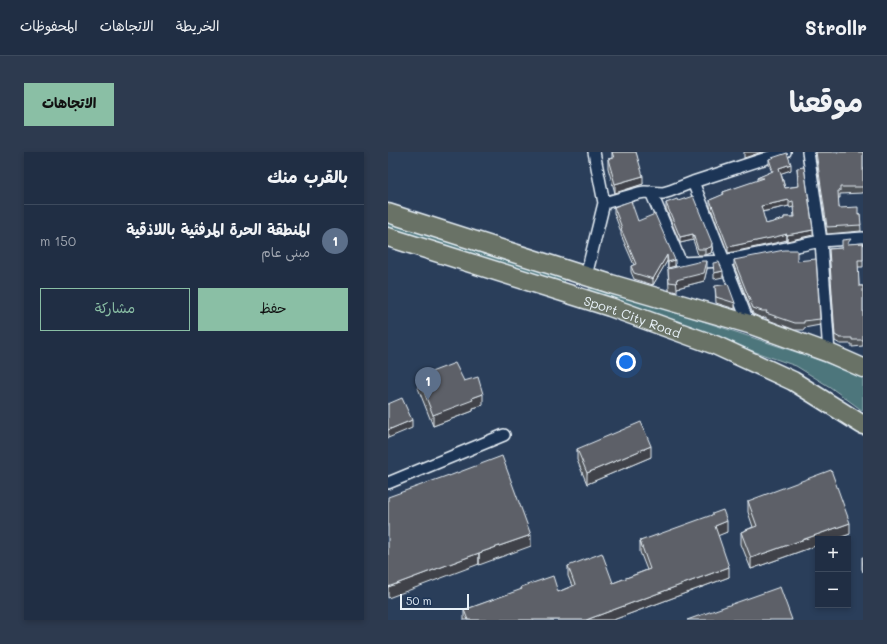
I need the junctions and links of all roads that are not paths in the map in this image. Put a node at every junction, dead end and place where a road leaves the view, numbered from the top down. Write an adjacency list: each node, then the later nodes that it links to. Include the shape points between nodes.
1 (594, 152): 6 (street)
2 (786, 152): 4 (street)
3 (808, 152): 10 (street)
4 (694, 182): 5 (street, via 663,193); 11 (street)
5 (651, 192): 6 (street); 11 (street, via 681,263)
6 (604, 203): 12 (street)
7 (388, 213): 12 (main road, Sport City Road)
8 (388, 237): 16 (main road, Sport City Road, via 610,307 715,345 793,381)
9 (863, 238): 10 (street)
10 (822, 241): 11 (street); 14 (street)
11 (724, 261): 13 (street)
12 (586, 276): 13 (main road, Sport City Road)
13 (749, 324): 14 (main road, Sport City Road)
14 (829, 353): 15 (main road, Sport City Road)
15 (863, 368)
16 (863, 425)
17 (504, 435): 18 (street)
18 (388, 483)

